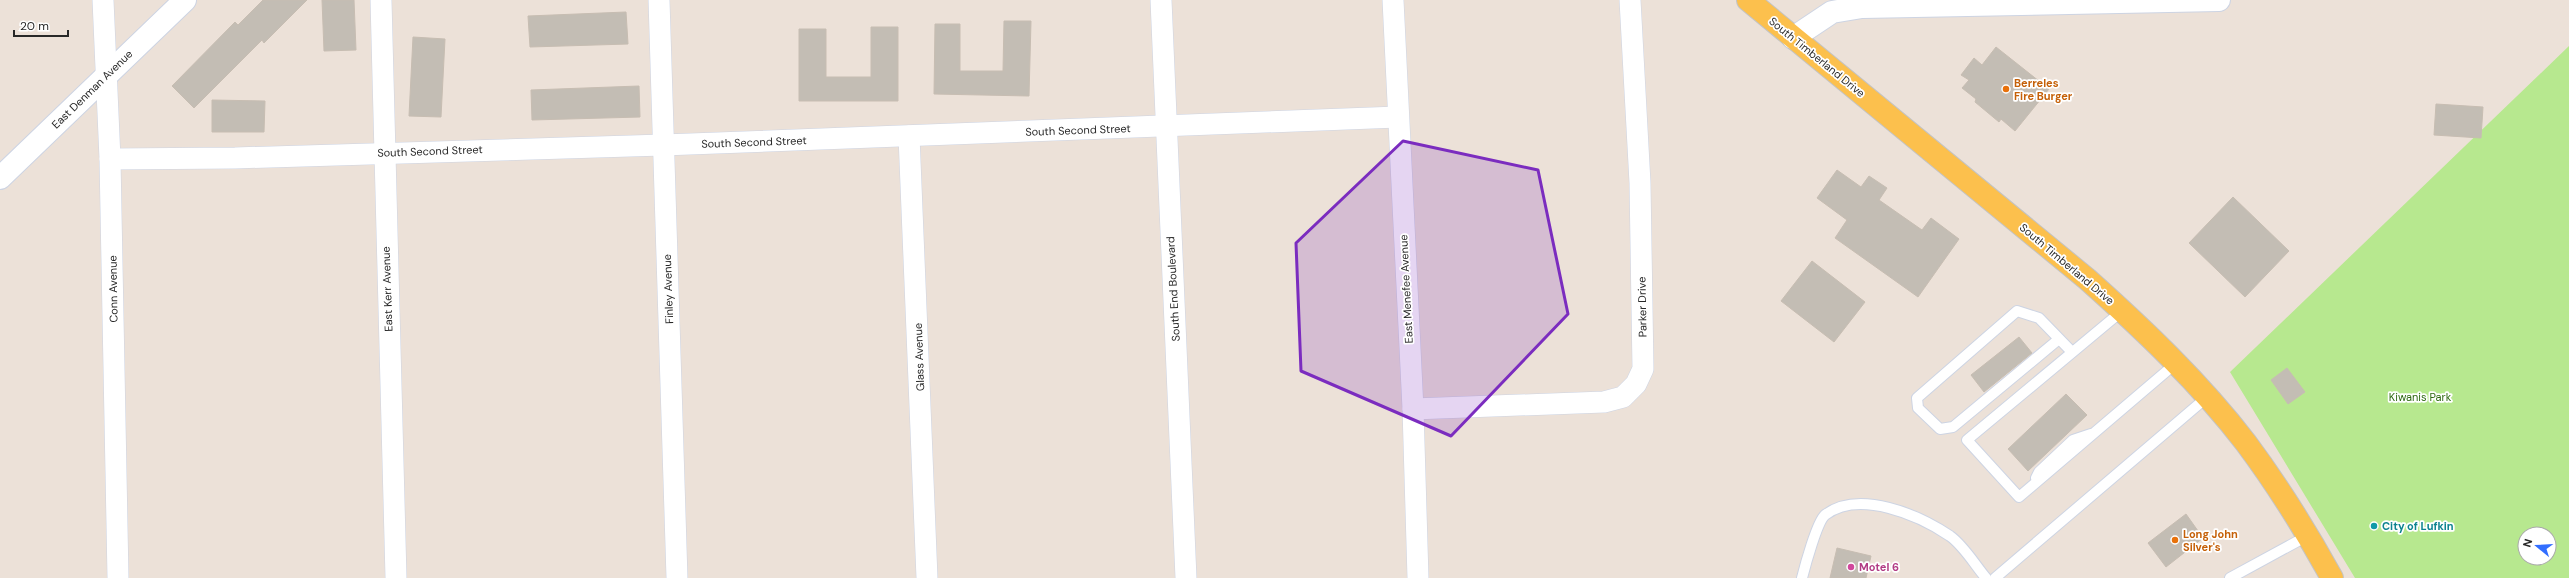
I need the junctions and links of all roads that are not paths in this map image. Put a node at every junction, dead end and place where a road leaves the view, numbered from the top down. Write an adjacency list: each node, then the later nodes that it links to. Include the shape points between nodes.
1 (103, 0): 11 (street, Conn Avenue)
2 (185, 0): 11 (street, East Denman Avenue)
3 (381, 0): 16 (street, East Kerr Avenue)
4 (659, 0): 15 (street, Finley Avenue)
5 (1162, 0): 13 (street, South End Boulevard)
6 (1393, 0): 12 (street, East Menefee Avenue)
7 (1630, 0): 24 (street, Parker Drive, via 1640,183 1642,281 1643,369 1636,384 1623,397 1604,402)
8 (1748, 0): 10 (main road, South Timberland Drive)
9 (2220, 0): 10 (street, via 1862,7 1832,12)
10 (1793, 38): 19 (main road, South Timberland Drive, via 1956,170)
11 (107, 75): 17 (street, Conn Avenue); 18 (street, East Denman Avenue)
12 (1398, 117): 13 (street, South Second Street); 24 (street, East Menefee Avenue)
13 (1165, 128): 14 (street, South Second Street); 30 (street, South End Boulevard)
14 (909, 136): 15 (street, South Second Street); 29 (street, Glass Avenue)
15 (663, 145): 16 (street, South Second Street); 28 (street, Finley Avenue)
16 (383, 153): 17 (street, South Second Street); 27 (street, East Kerr Avenue)
17 (110, 159): 26 (street, Conn Avenue)
18 (0, 178)
19 (2122, 311): 21 (lane); 22 (main road, South Timberland Drive)
20 (2060, 339): 20 (lane, via 2039,318 2017,311 1917,398 1918,408 1940,429 1954,428); 21 (lane)
21 (2072, 352): 22 (lane, via 1967,440 2019,498)
22 (2175, 364): 23 (main road, South Timberland Drive)
23 (2206, 398): 25 (main road, South Timberland Drive, via 2245,441); 34 (lane)
24 (1413, 409): 31 (street, East Menefee Avenue)
25 (2309, 536): 35 (lane); 36 (main road, South Timberland Drive)
26 (118, 578)
27 (396, 578)
28 (677, 578)
29 (928, 578)
30 (1186, 578)
31 (1418, 578)
32 (1802, 578): 33 (lane, via 1824,516 1844,506 1867,503 1914,517 1951,537)
33 (1986, 578)
34 (1995, 578)
35 (2230, 578)
36 (2332, 578)

